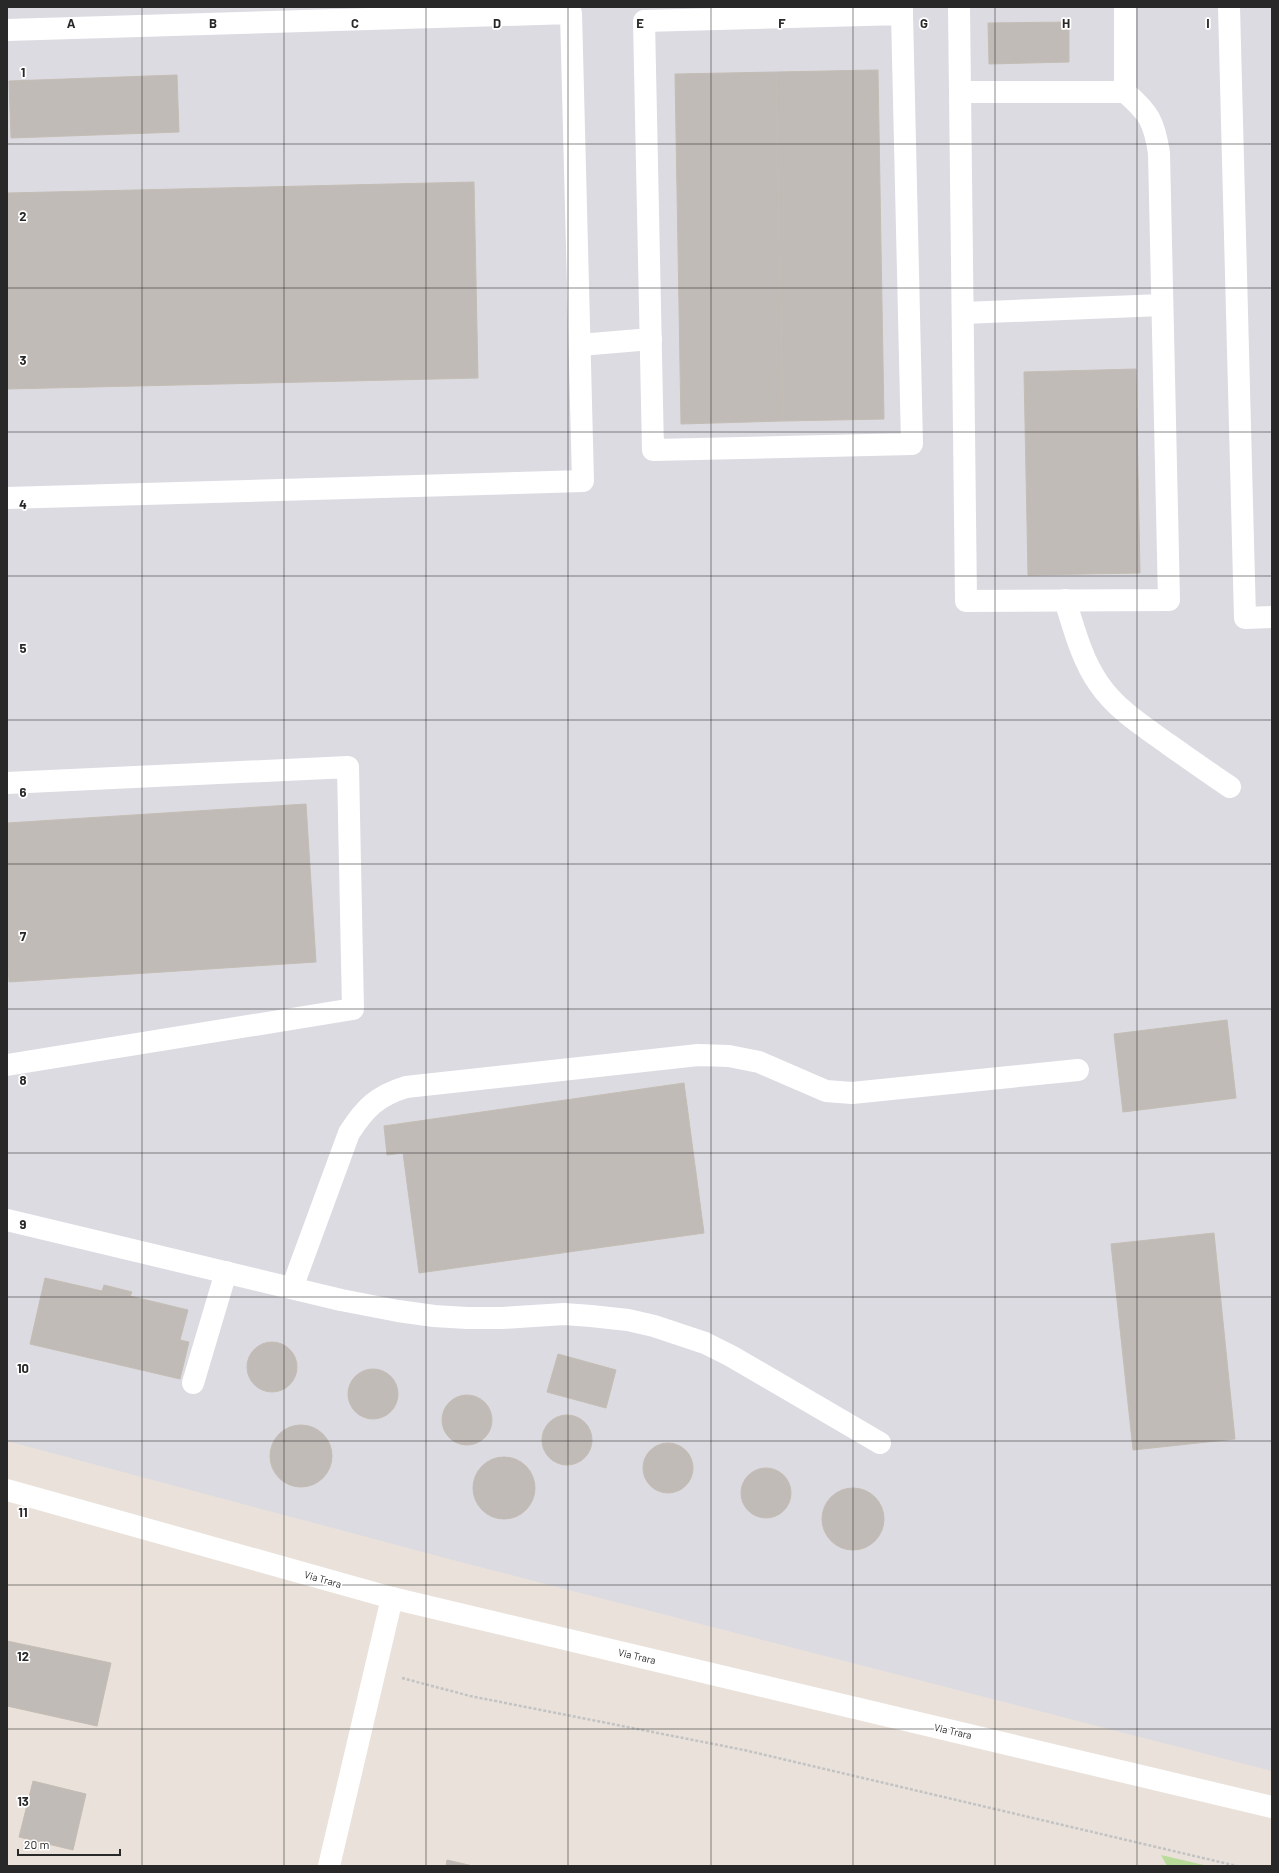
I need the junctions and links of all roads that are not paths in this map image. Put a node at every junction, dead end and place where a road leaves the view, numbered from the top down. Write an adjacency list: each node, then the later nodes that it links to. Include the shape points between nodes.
1 (959, 7): 6 (street)
2 (1125, 7): 7 (street)
3 (1229, 7): 14 (street, via 1245,618)
4 (902, 10): 10 (street, via 644,21); 10 (street, via 912,444 653,450)
5 (7, 30): 11 (street, via 571,13)
6 (960, 92): 7 (street); 9 (street)
7 (1125, 92): 8 (street, via 1150,118 1156,135 1159,153)
8 (1162, 305): 9 (street); 13 (street, via 1168,600)
9 (963, 313): 13 (street, via 966,601)
10 (651, 339): 11 (street)
11 (580, 345): 12 (street, via 583,482)
12 (7, 498)
13 (1065, 600): 16 (street, via 1087,663 1110,698 1142,726)
14 (1272, 617)
15 (7, 782): 17 (street, via 348,767 353,1009)
16 (1230, 787)
17 (7, 1065)
18 (1078, 1070): 21 (street, via 852,1093 826,1091 759,1062 729,1056 705,1055 406,1086 383,1095 374,1102 364,1111 349,1133)
19 (7, 1220): 20 (street)
20 (226, 1272): 21 (street); 22 (street)
21 (292, 1288): 23 (street, via 341,1300 434,1316 502,1318 564,1314 628,1320 654,1326 705,1343 731,1356)
22 (193, 1383)
23 (880, 1443)
24 (7, 1490): 25 (street, Via Trara)
25 (392, 1598): 26 (street, Via Trara); 27 (street)
26 (1272, 1807)
27 (329, 1866)

